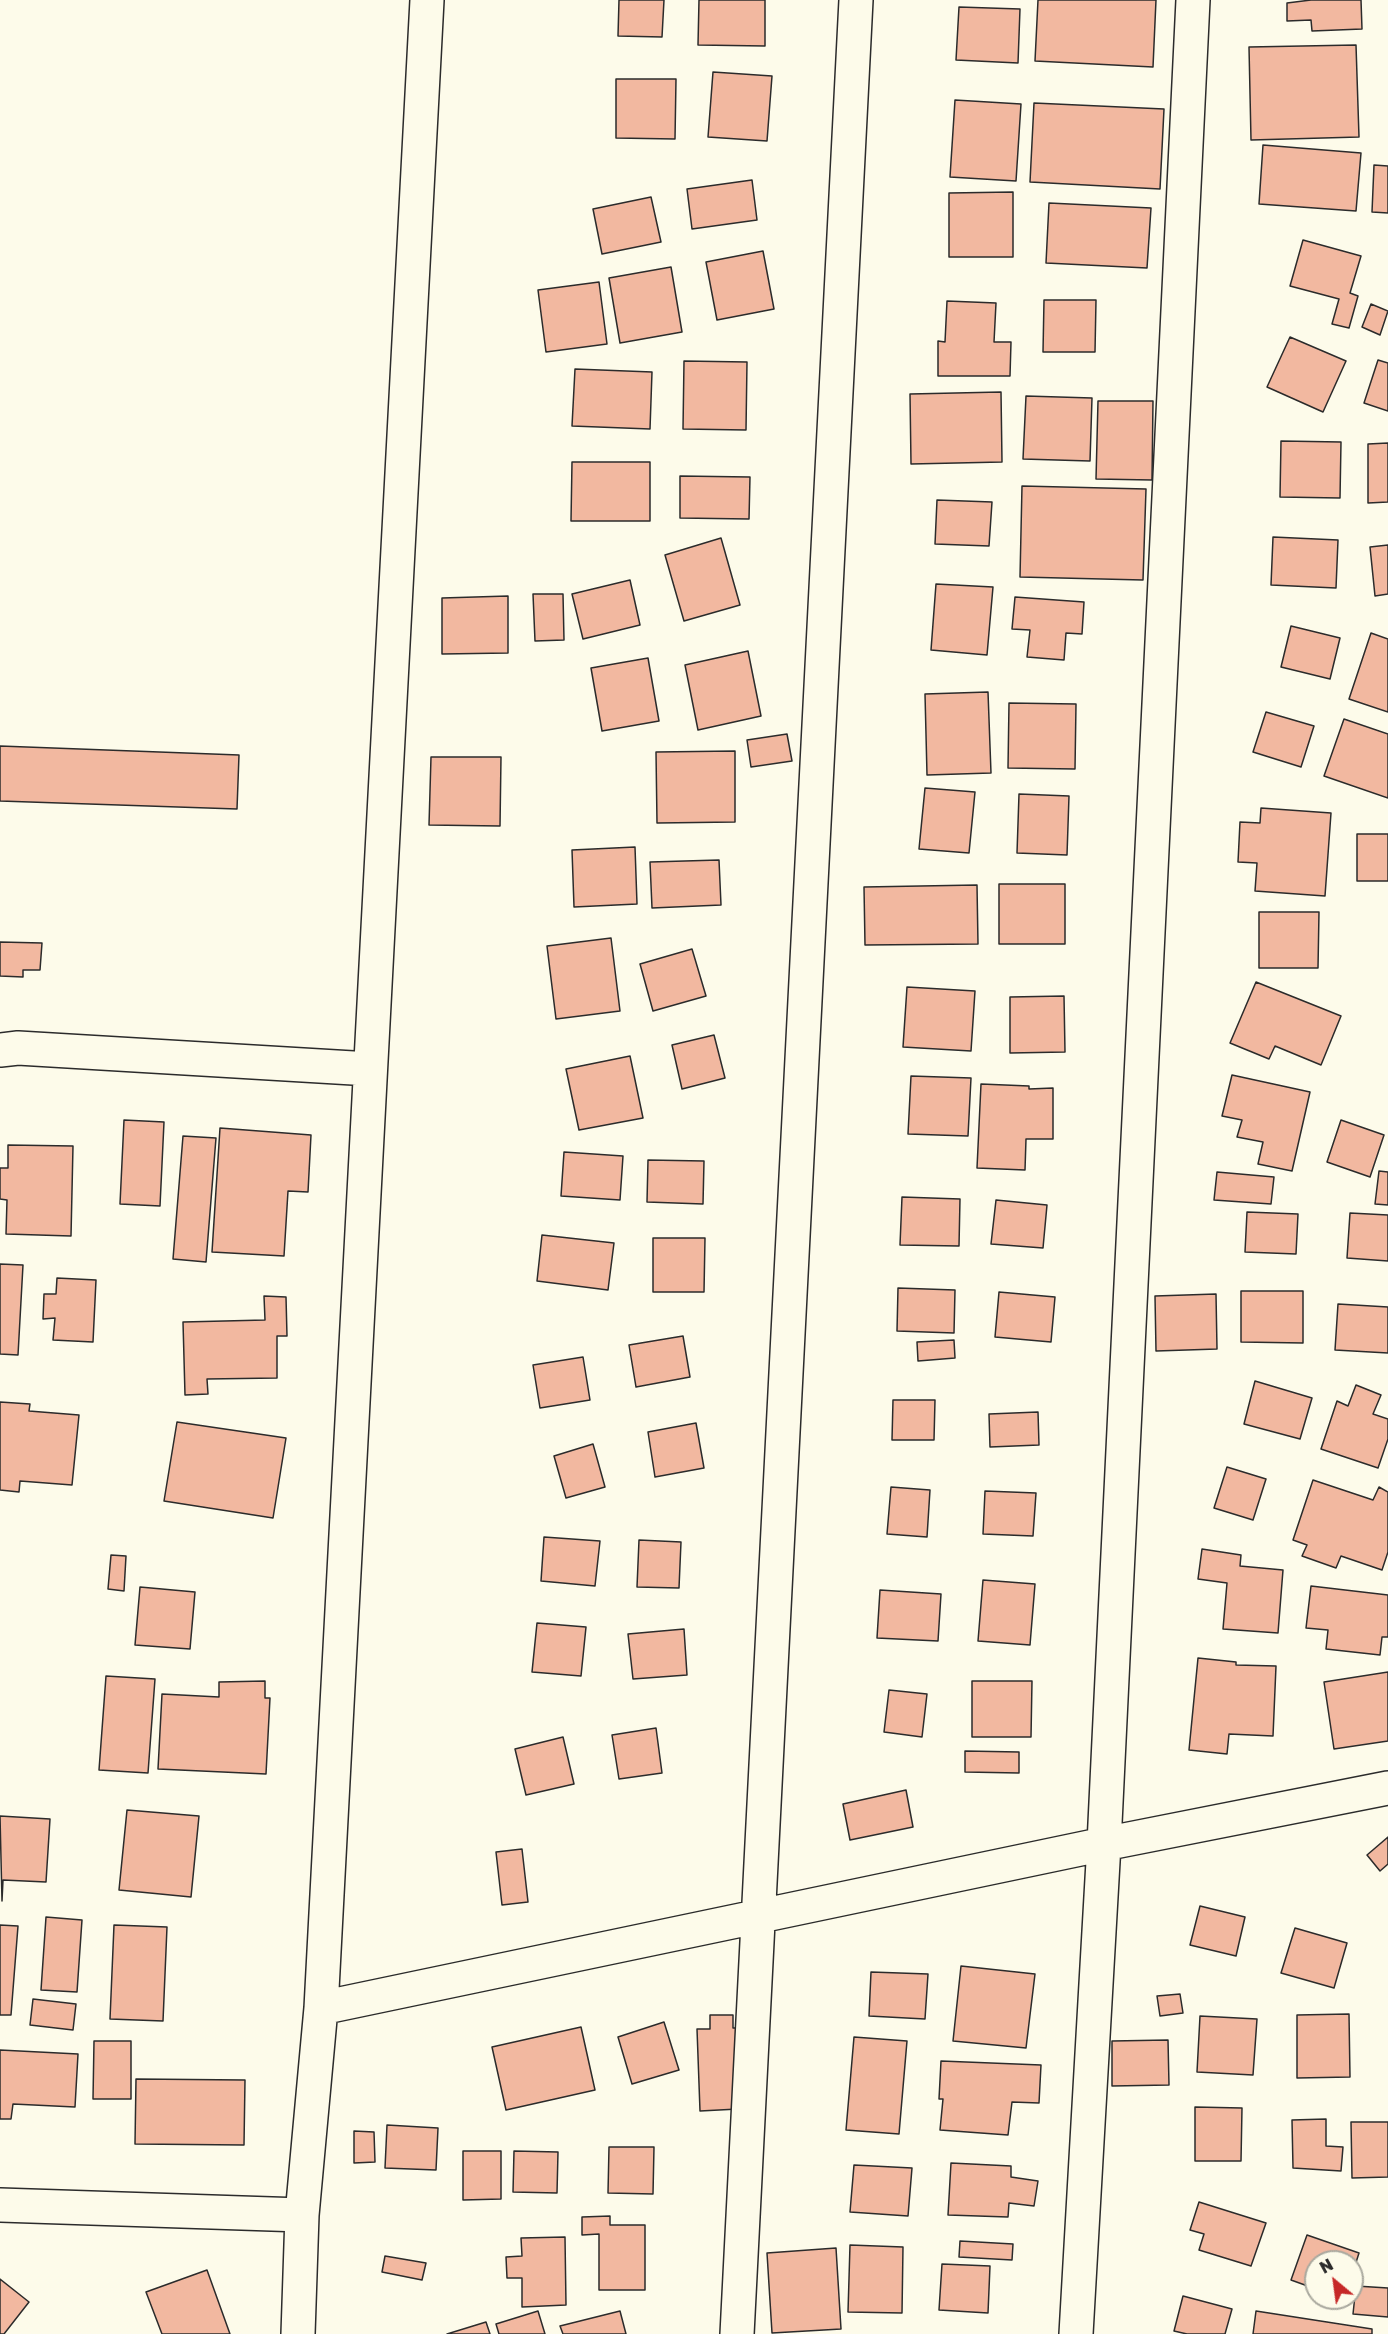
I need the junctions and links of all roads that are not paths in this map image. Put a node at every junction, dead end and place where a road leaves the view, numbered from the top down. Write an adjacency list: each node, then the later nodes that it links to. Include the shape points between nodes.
1 (427, 0): 5 (street)
2 (856, 0): 8 (street)
3 (1193, 0): 7 (street)
4 (0, 1050): 5 (street)
5 (370, 1069): 9 (street)
6 (1388, 1788): 7 (street)
7 (1104, 1844): 8 (street); 14 (street)
8 (757, 1919): 9 (street); 13 (street)
9 (321, 2008): 11 (street)
10 (0, 2205): 11 (street)
11 (302, 2215): 12 (street)
12 (298, 2334)
13 (737, 2334)
14 (1076, 2334)

